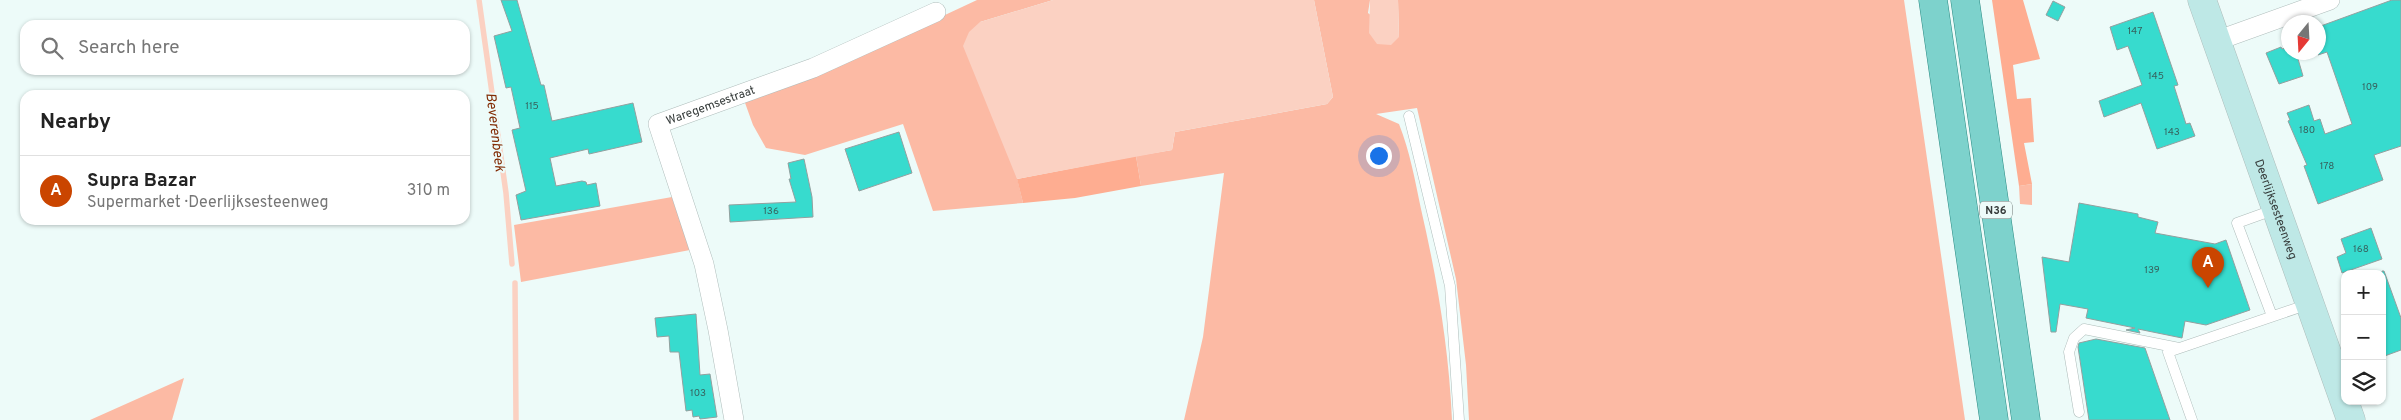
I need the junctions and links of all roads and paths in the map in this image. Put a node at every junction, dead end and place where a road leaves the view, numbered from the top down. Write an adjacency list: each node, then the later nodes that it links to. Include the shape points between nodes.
1 (1934, 0): 15 (main road, N36)
2 (1965, 0): 16 (main road, N36)
3 (2202, 0): 6 (main road, Deerlijksesteenweg)
4 (2330, 0): 6 (street)
5 (936, 12): 13 (street, Waregemsestraat, via 813,68 658,124 704,264)
6 (2216, 41): 8 (main road, Deerlijksesteenweg)
7 (1410, 116): 14 (lane, via 1450,286)
8 (2276, 209): 9 (main road, Deerlijksesteenweg); 10 (lane, via 2237,223)
9 (2310, 304): 10 (lane); 18 (main road, Deerlijksesteenweg)
10 (2272, 316): 11 (lane)
11 (2180, 348): 12 (lane, via 2084,329 2074,338 2069,352); 17 (lane, via 2168,352)
12 (2079, 412)
13 (734, 420)
14 (1459, 420)
15 (1994, 420)
16 (2026, 420)
17 (2192, 420)
18 (2351, 420)

